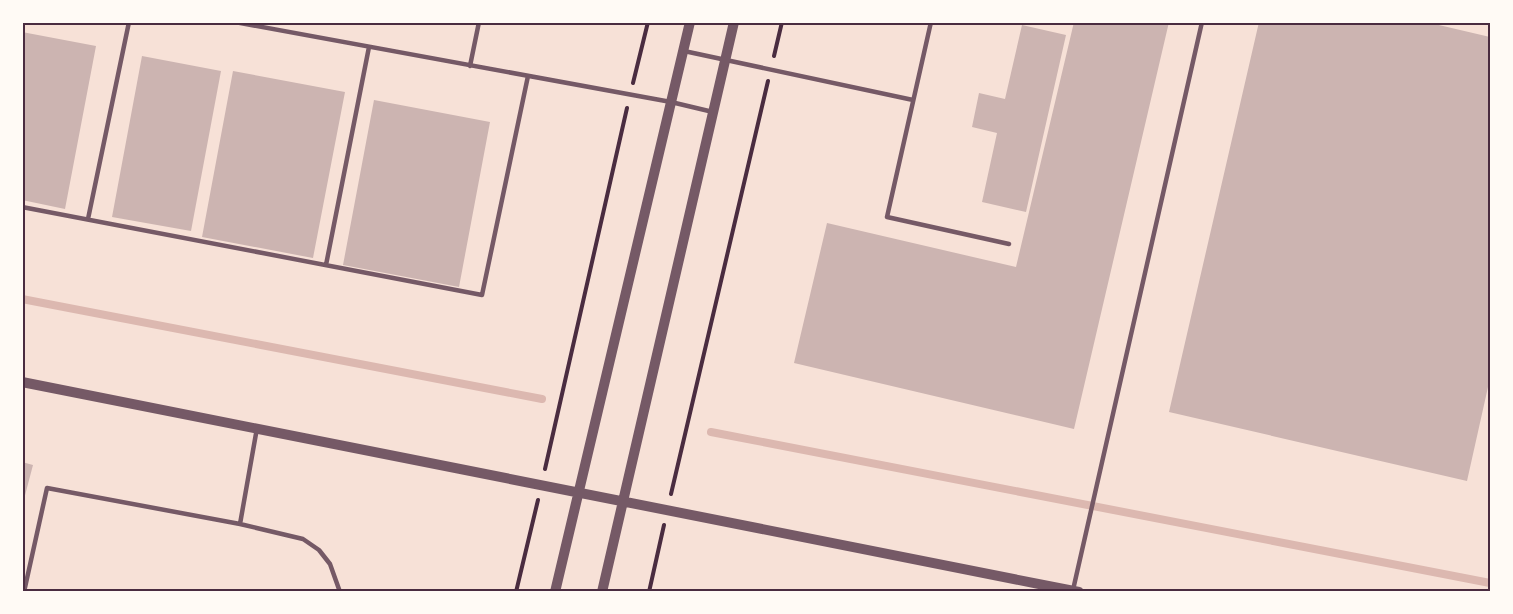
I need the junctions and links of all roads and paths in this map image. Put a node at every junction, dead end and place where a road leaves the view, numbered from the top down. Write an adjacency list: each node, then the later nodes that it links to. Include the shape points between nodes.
1 (129, 22): 21 (lane)
2 (235, 22): 10 (lane)
3 (478, 22): 13 (lane)
4 (648, 22): 16 (path)
5 (690, 22): 11 (street)
6 (734, 22): 12 (street)
7 (782, 22): 14 (path)
8 (931, 22): 17 (lane)
9 (1202, 22): 37 (lane, via 1083,542)
10 (369, 47): 13 (lane); 23 (lane)
11 (683, 51): 12 (lane); 18 (street)
12 (725, 59): 14 (lane); 19 (street)
13 (470, 66): 15 (lane)
14 (771, 69): 17 (lane); 29 (path)
15 (528, 76): 16 (lane); 23 (lane, via 482,295)
16 (630, 95): 18 (lane); 26 (path)
17 (913, 100): 22 (lane, via 887,217)
18 (671, 102): 19 (lane); 27 (street)
19 (713, 112): 28 (street)
20 (22, 207): 21 (lane)
21 (88, 219): 23 (lane)
22 (1009, 244)
23 (326, 265)
24 (22, 382): 25 (street)
25 (257, 428): 26 (street); 30 (lane)
26 (542, 485): 27 (street); 33 (path)
27 (578, 492): 28 (street); 34 (street)
28 (623, 502): 29 (street); 35 (street)
29 (667, 510): 36 (path); 37 (street)
30 (240, 524): 31 (lane, via 47,488); 32 (lane, via 303,539 330,564)
31 (24, 591)
32 (340, 591)
33 (516, 591)
34 (555, 591)
35 (602, 591)
36 (649, 591)
37 (1076, 591)

